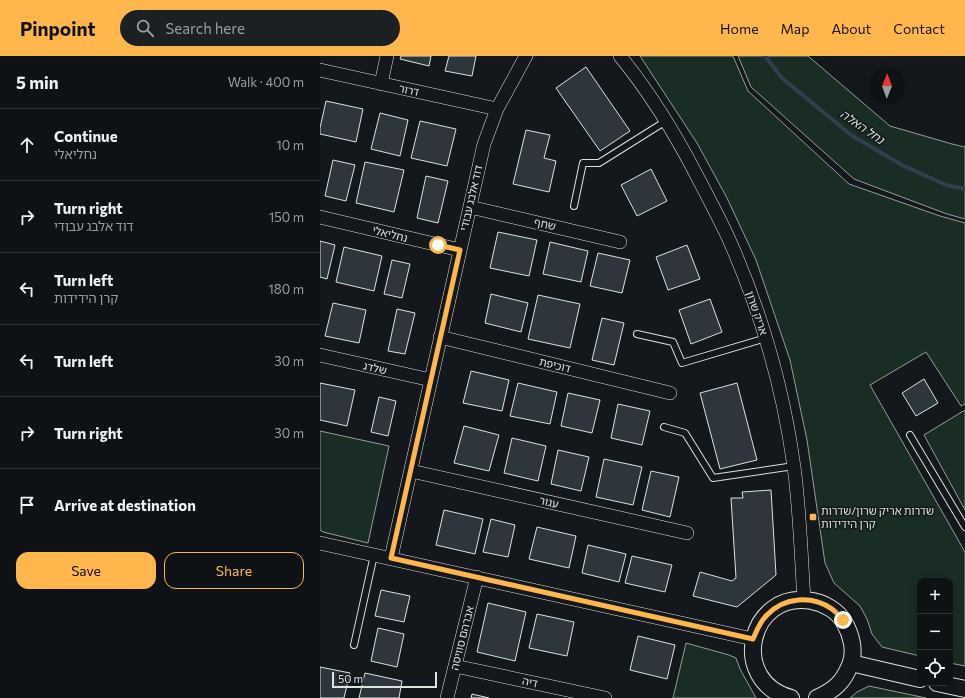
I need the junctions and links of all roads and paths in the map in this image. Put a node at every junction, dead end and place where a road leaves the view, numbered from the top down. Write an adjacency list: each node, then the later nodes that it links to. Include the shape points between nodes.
1 (387, 56): 5 (street)
2 (526, 56): 6 (street, דוד אלבג עבודי)
3 (620, 56): 7 (street, אריק שרון)
4 (320, 70): 5 (street, דרור)
5 (381, 84): 6 (street, דרור)
6 (497, 109): 9 (street, דוד אלבג עבודי, via 484,144)
7 (666, 121): 8 (lane, via 599,163 583,162); 15 (street, אריק שרון, via 686,154 727,235)
8 (574, 206)
9 (470, 207): 11 (street, שחף); 12 (street, דוד אלבג עבודי)
10 (320, 217): 12 (street, נחליאלי)
11 (620, 242)
12 (460, 250): 14 (street, דוד אלבג עבודי)
13 (637, 334): 15 (lane, via 673,342 682,363)
14 (440, 337): 17 (street, דוד אלבג עבודי); 18 (street, דוכיפת)
15 (766, 338): 21 (street, אריק שרון)
16 (320, 355): 17 (street, שלדג)
17 (431, 380): 22 (street, דוד אלבג עבודי)
18 (670, 393)
19 (664, 427): 21 (lane, via 684,433 713,478)
20 (910, 435): 23 (lane)
21 (794, 466): 29 (street, אריק שרון)
22 (410, 471): 24 (street, עגור); 27 (street, דוד אלבג עבודי)
23 (965, 527)
24 (687, 533)
25 (320, 543): 26 (street)
26 (374, 555): 27 (street); 31 (lane)
27 (391, 558): 28 (street)
28 (477, 577): 30 (street); 33 (street, אברהם סוויסה)
29 (804, 600): 30 (street, via 790,601 777,606 766,615); 32 (street, via 819,602 832,609 843,620 850,633 853,648)
30 (753, 639): 39 (street, via 752,656 757,672 767,686 781,696)
31 (354, 645)
32 (851, 663): 34 (street); 40 (street, via 844,679 831,691)
33 (455, 666): 37 (street, אברהם סוויסה); 38 (street, דיה)
34 (917, 678)
35 (951, 686): 36 (street)
36 (965, 689)
37 (447, 698)
38 (605, 698)
39 (791, 698)
40 (817, 698)

